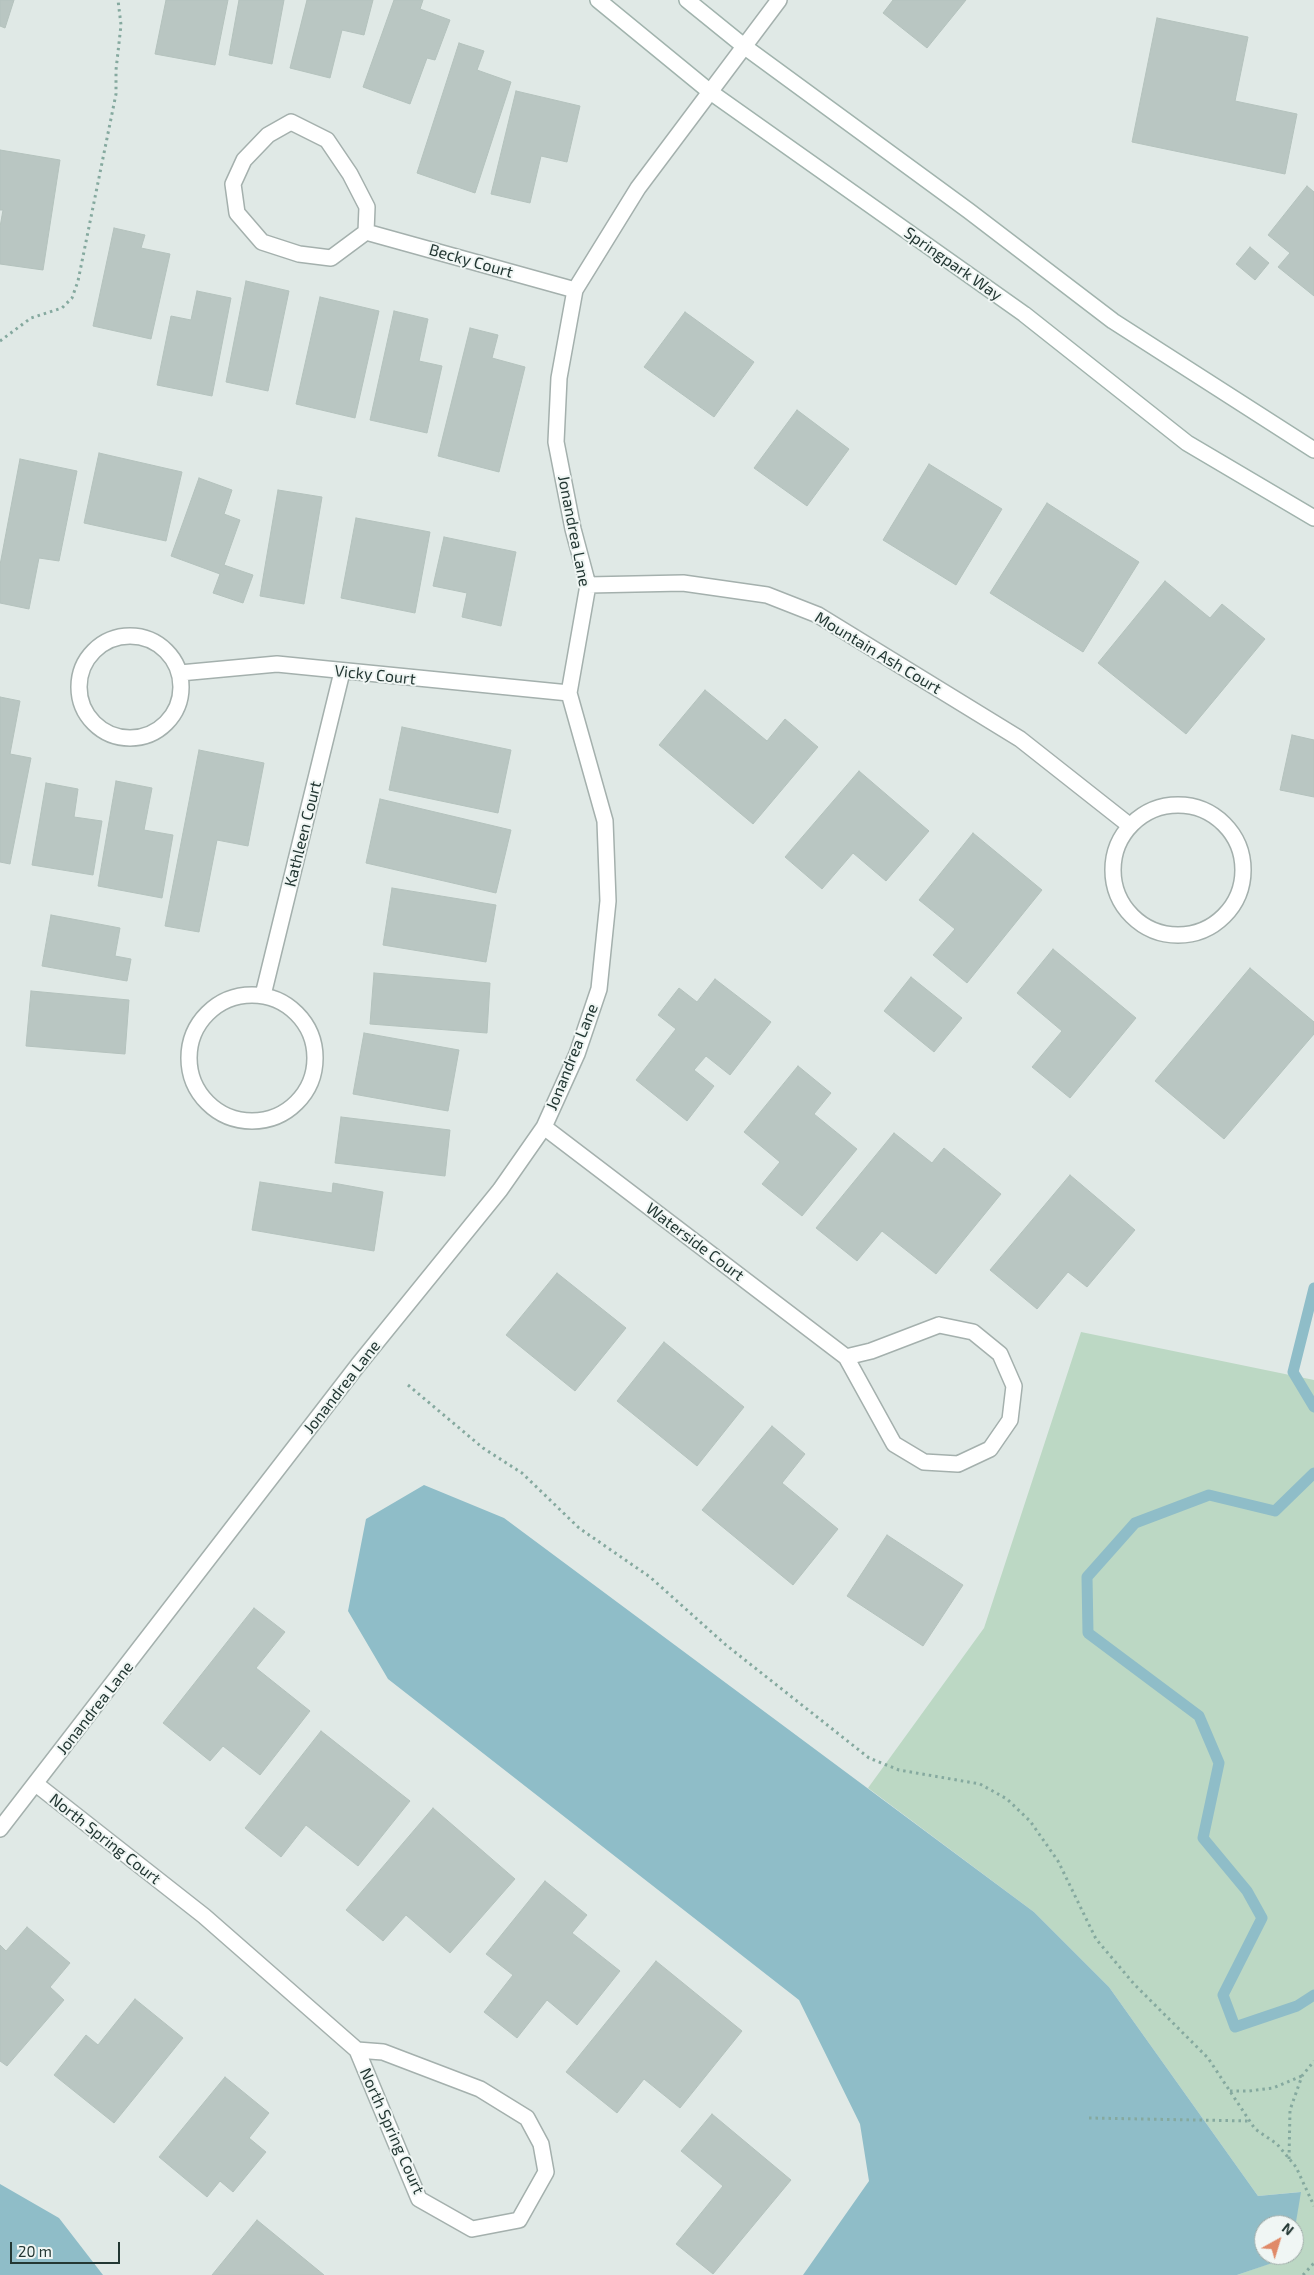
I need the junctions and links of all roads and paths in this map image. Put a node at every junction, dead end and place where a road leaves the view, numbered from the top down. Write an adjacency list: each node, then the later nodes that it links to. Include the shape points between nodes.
1 (118, 0): 9 (path, via 121,26 116,94 78,281 72,298 62,308 31,318)
2 (598, 0): 6 (street, Springpark Way)
3 (687, 0): 5 (street)
4 (779, 0): 5 (street, Jonandrea Lane)
5 (745, 47): 6 (street, Jonandrea Lane); 10 (street, via 1113,321)
6 (709, 91): 8 (street, Jonandrea Lane, via 638,188); 11 (street, Springpark Way, via 1024,314 1187,443)
7 (366, 232): 7 (street, via 331,258 299,254 262,242 237,213 234,184 244,160 268,135 290,122 327,140 367,207); 8 (street, Becky Court)
8 (575, 290): 12 (street, Jonandrea Lane, via 559,378 556,442)
9 (0, 342)
10 (1314, 450)
11 (1314, 518)
12 (588, 585): 15 (street, Jonandrea Lane); 16 (street, Mountain Ash Court, via 682,584 767,595 818,615 1020,740)
13 (342, 672): 14 (street, Vicky Court, via 277,664); 15 (street, Vicky Court); 17 (street, Kathleen Court)
14 (180, 673): 14 (street, via 170,653 151,639 128,635 106,640 88,656 79,677 80,700 90,720 109,734 132,738 154,732 172,718 181,697)
15 (569, 693): 18 (street, Jonandrea Lane, via 605,821 608,901 599,989 577,1054)
16 (1129, 826): 16 (street, via 1114,851 1112,880 1123,908 1145,928 1173,937 1203,932 1227,915 1242,890 1244,860 1232,832 1211,812 1182,804 1153,809)
17 (263, 995): 17 (street, via 236,995 212,1007 195,1027 187,1053 191,1079 205,1102 227,1117 254,1122 280,1116 301,1100 314,1077 316,1050 307,1025 288,1005)
18 (544, 1127): 19 (street, Waterside Court); 21 (street, Jonandrea Lane, via 500,1190 358,1365)
19 (846, 1356): 19 (street, Waterside Court, via 894,1444 924,1462 958,1464 990,1449 1010,1420 1014,1386 1004,1362 1000,1354 973,1332 939,1326 871,1351)
20 (408, 1386): 26 (path, via 483,1448 522,1472 580,1528 650,1577 726,1644 869,1758 899,1770 980,1784 1007,1799 1030,1821 1058,1861 1096,1939 1134,1984 1208,2058)
21 (36, 1784): 22 (street, Jonandrea Lane); 23 (street, North Spring Court, via 204,1916)
22 (0, 1829)
23 (357, 2050): 23 (street, North Spring Court, via 420,2199 472,2229 520,2220 546,2172 541,2144 527,2118 480,2089 383,2052)
24 (1314, 2061): 25 (path)
25 (1302, 2076): 26 (path, via 1273,2088); 29 (path, via 1290,2110)
26 (1230, 2091): 28 (path)
27 (1089, 2118): 28 (path)
28 (1249, 2121): 29 (path, via 1255,2130 1277,2144)
29 (1289, 2159): 30 (path, via 1296,2166)
30 (1314, 2206)
31 (1314, 2263): 32 (path)
32 (1304, 2275)

